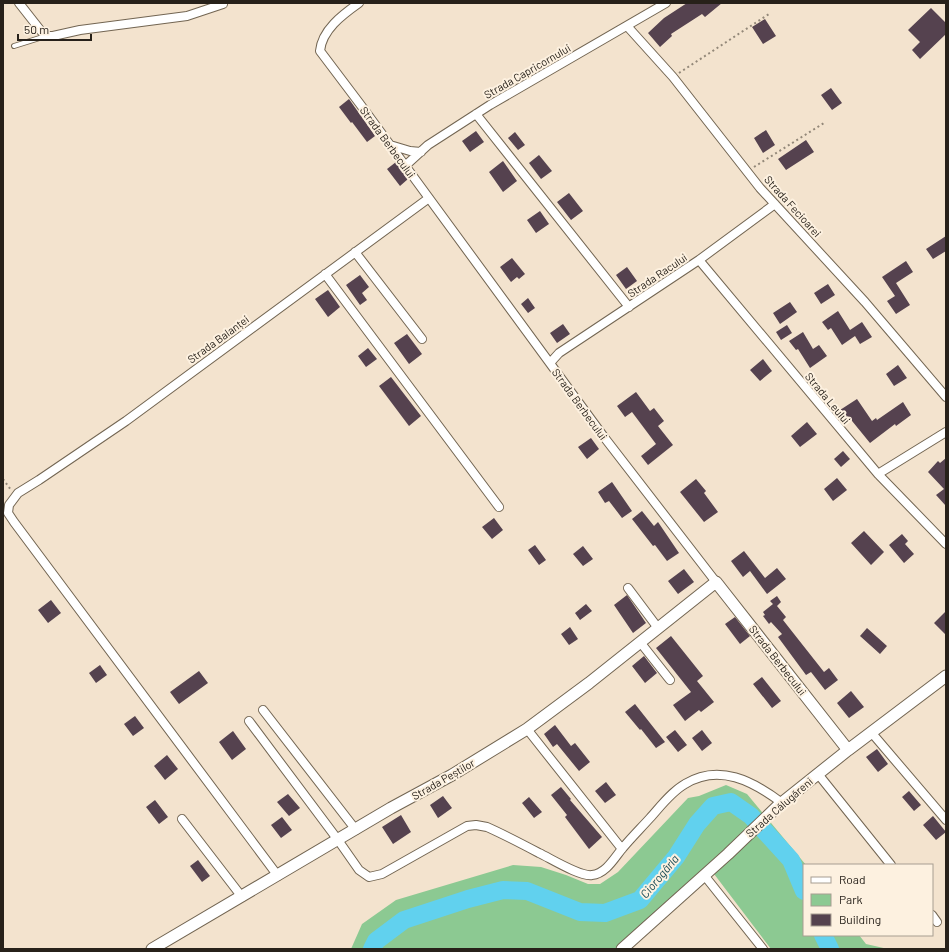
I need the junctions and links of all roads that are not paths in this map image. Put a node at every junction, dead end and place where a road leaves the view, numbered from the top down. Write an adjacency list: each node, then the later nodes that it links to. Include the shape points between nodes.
1 (19, 3): 6 (street)
2 (359, 3): 9 (street, Strada Berbecului, via 336,21 324,36 320,51)
3 (666, 3): 5 (street, Strada Capricornului)
4 (223, 4): 6 (street, via 187,16)
5 (627, 26): 8 (street, Strada Capricornului); 13 (street, Strada Fecioarei, via 673,77)
6 (46, 36): 7 (lane)
7 (14, 46)
8 (476, 114): 10 (street, Strada Capricornului); 17 (street)
9 (390, 144): 10 (street); 11 (street, Strada Berbecului)
10 (421, 152): 11 (street, Strada Capricornului)
11 (405, 166): 12 (street, Strada Berbecului)
12 (429, 198): 14 (street, Strada Balanței); 19 (street, Strada Berbecului)
13 (775, 204): 15 (street, Strada Racului); 20 (street, Strada Fecioarei, via 865,302)
14 (355, 252): 16 (street, Strada Balanței); 18 (street)
15 (699, 260): 17 (street, Strada Racului); 22 (street, Strada Leului)
16 (325, 274): 23 (street); 45 (street, Strada Balanței, via 120,425 18,493 9,505 8,513)
17 (629, 307): 19 (street, Strada Racului, via 559,353)
18 (422, 339)
19 (550, 363): 25 (street, Strada Berbecului)
20 (946, 397)
21 (946, 432): 22 (street)
22 (878, 474): 24 (street, Strada Leului)
23 (499, 507)
24 (946, 544)
25 (716, 582): 27 (street, Strada Peștilor); 35 (street, Strada Berbecului)
26 (628, 588): 27 (street)
27 (658, 628): 28 (street, Strada Peștilor)
28 (640, 642): 30 (street); 33 (street, Strada Peștilor)
29 (946, 676): 34 (street, Strada Călugăreni)
30 (670, 680)
31 (263, 710): 40 (street)
32 (249, 721): 41 (street)
33 (526, 729): 40 (street, Strada Peștilor); 42 (street)
34 (871, 732): 35 (street, Strada Călugăreni); 39 (street)
35 (848, 750): 36 (street, Strada Călugăreni)
36 (818, 774): 37 (street, Strada Călugăreni); 43 (street)
37 (781, 804): 42 (street, via 770,793 736,777 698,777 683,785 666,801); 44 (street, Strada Călugăreni)
38 (182, 819): 46 (street)
39 (946, 820)
40 (356, 830): 41 (street, Strada Peștilor)
41 (338, 840): 42 (street, via 359,870 369,877 382,874 467,826 476,825 487,827 582,874 592,875 600,872 609,866); 45 (street, Strada Peștilor)
42 (622, 849)
43 (890, 864)
44 (704, 875): 48 (street, Strada Călugăreni); 49 (street)
45 (278, 876): 46 (street, Strada Peștilor)
46 (242, 897): 47 (street, Strada Peștilor)
47 (152, 949)
48 (622, 949)
49 (763, 949)

